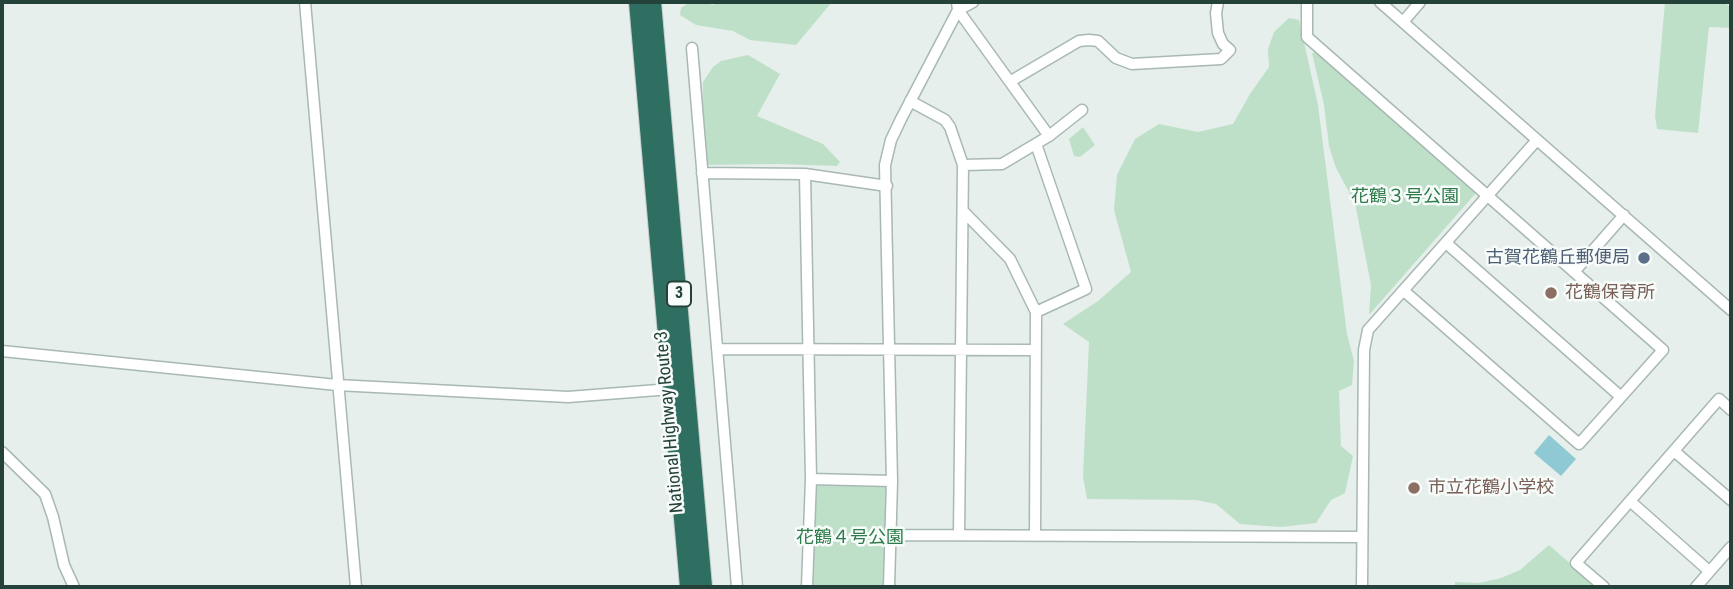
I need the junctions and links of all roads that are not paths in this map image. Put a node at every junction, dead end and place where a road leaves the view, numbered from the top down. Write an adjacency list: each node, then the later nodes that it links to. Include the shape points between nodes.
1 (305, 2): 36 (street)
2 (637, 2): 37 (highway, National Highway Route 3 / 3)
3 (653, 2): 55 (highway, National Highway Route 3 / 3)
4 (973, 2): 9 (street)
5 (1218, 2): 12 (street, via 1219,33 1230,50 1221,59 1132,64 1116,58 1098,41 1079,41)
6 (1307, 2): 22 (street, via 1307,37)
7 (1380, 2): 10 (street)
8 (1420, 2): 10 (street)
9 (958, 6): 12 (street); 13 (street)
10 (1403, 22): 16 (street)
11 (692, 48): 19 (street)
12 (1011, 81): 15 (street)
13 (910, 101): 18 (street, via 945,120); 21 (street, via 891,139 885,165)
14 (1082, 110): 15 (street)
15 (1049, 136): 17 (street)
16 (1537, 140): 22 (street); 24 (street)
17 (1036, 144): 18 (street, via 1002,164); 29 (street, via 1086,289)
18 (963, 165): 23 (street)
19 (702, 173): 20 (street); 30 (street)
20 (805, 174): 21 (street); 31 (street)
21 (887, 186): 32 (street)
22 (1488, 196): 25 (street); 26 (street)
23 (963, 211): 29 (street, via 1010,259); 33 (street)
24 (1624, 215): 26 (street); 28 (street)
25 (1446, 243): 27 (street); 38 (street)
26 (1574, 272): 38 (street, via 1663,350)
27 (1404, 291): 38 (street, via 1579,444); 49 (street, via 1364,340)
28 (1731, 310)
29 (1036, 312): 34 (street)
30 (717, 349): 31 (street); 56 (street)
31 (808, 350): 32 (street); 42 (street)
32 (890, 350): 33 (street); 43 (street)
33 (960, 350): 34 (street); 47 (street)
34 (1035, 350): 48 (street)
35 (2, 351): 36 (street)
36 (337, 385): 37 (street, via 568,397); 53 (street)
37 (671, 389): 54 (highway, National Highway Route 3 / 3)
38 (1620, 396)
39 (1731, 410): 40 (street, via 1719,400)
40 (1674, 451): 44 (street); 45 (street)
41 (2, 452): 52 (street, via 45,494)
42 (811, 479): 43 (street); 57 (street)
43 (892, 481): 46 (street)
44 (1731, 500)
45 (1630, 501): 51 (street); 60 (street, via 1576,563)
46 (890, 535): 47 (street); 58 (street)
47 (959, 536): 48 (street)
48 (1035, 536): 49 (street)
49 (1362, 537): 59 (street)
50 (1731, 547): 51 (street)
51 (1709, 571): 61 (street)
52 (74, 587)
53 (356, 587)
54 (688, 587)
55 (704, 587)
56 (737, 587)
57 (807, 587)
58 (889, 587)
59 (1362, 587)
60 (1604, 587)
61 (1696, 587)

